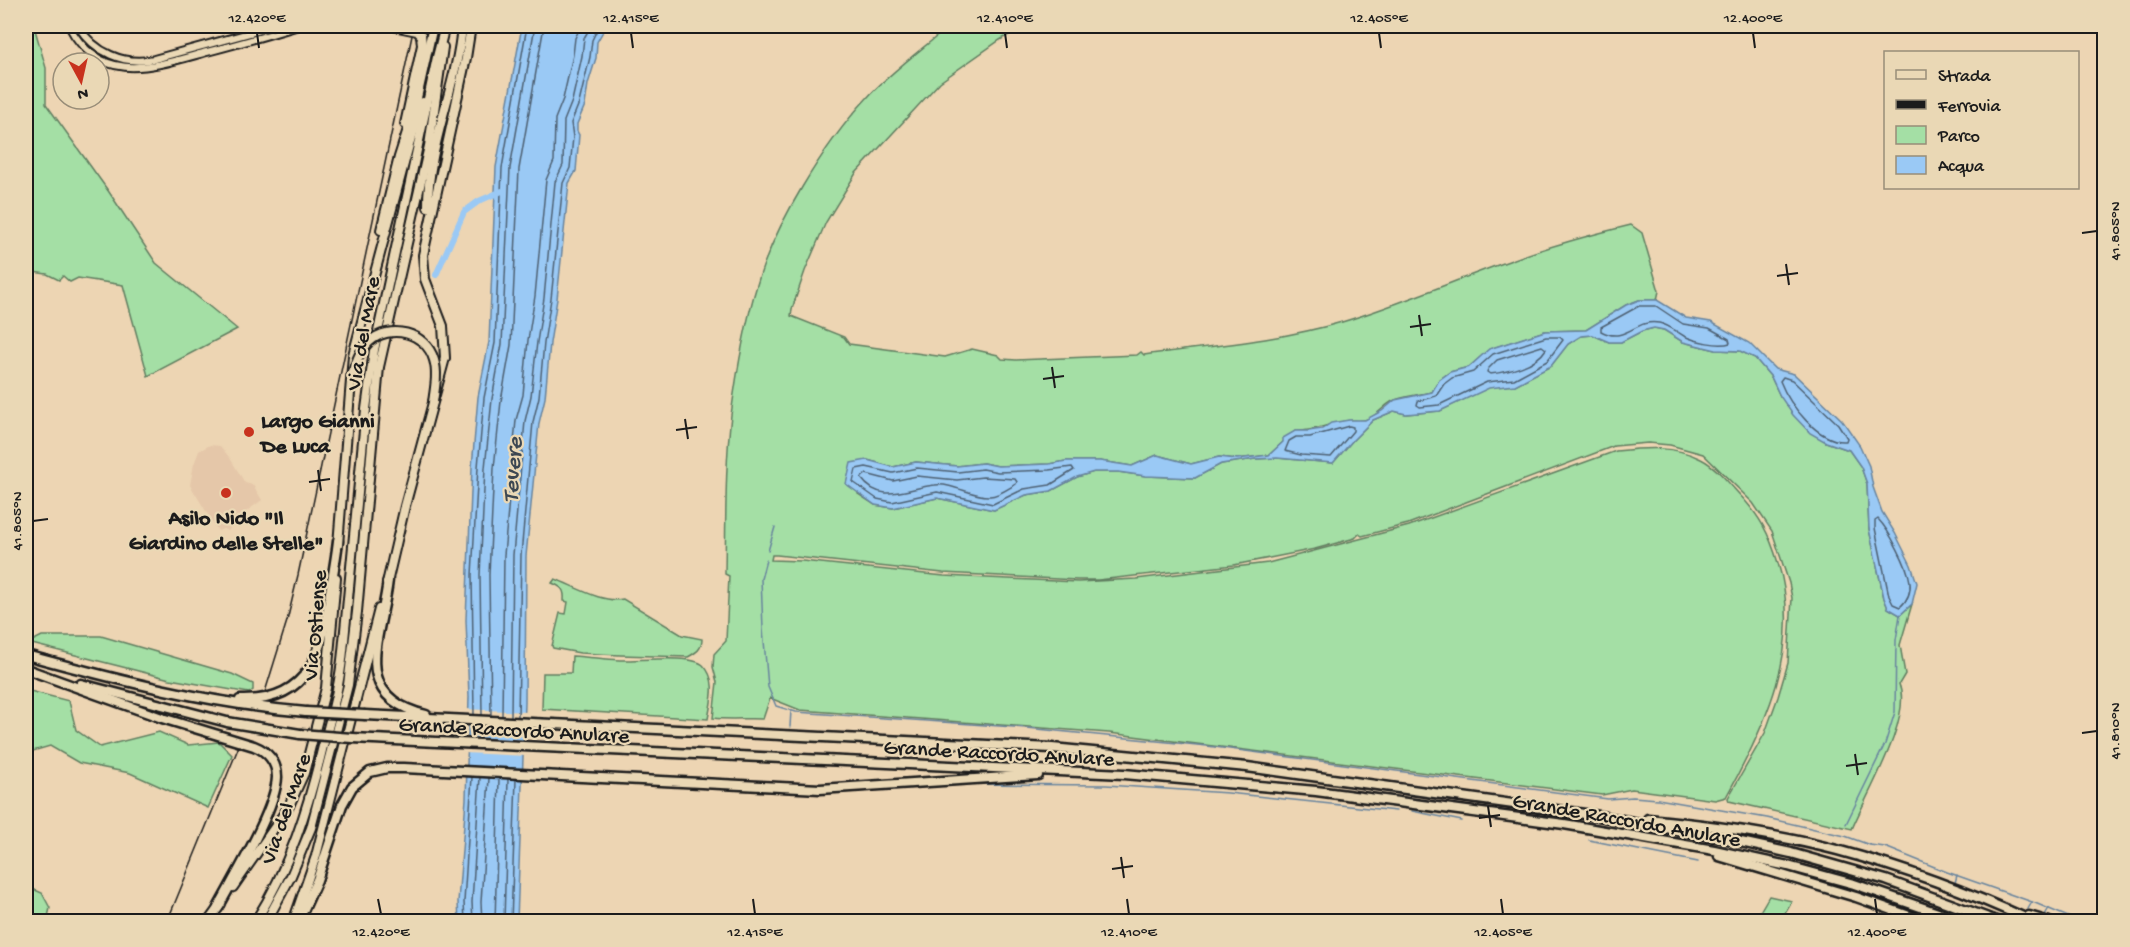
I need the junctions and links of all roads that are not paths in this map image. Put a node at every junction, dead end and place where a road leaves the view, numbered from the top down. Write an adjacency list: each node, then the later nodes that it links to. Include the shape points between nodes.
1 (69, 26): 4 (street, via 95,55 115,65 134,68 159,65)
2 (78, 26): 3 (street, via 102,50 122,59 141,61)
3 (275, 26)
4 (300, 26)
5 (393, 26): 11 (main road, bridge, via 417,31 422,45)
6 (433, 26): 11 (main road)
7 (462, 26): 12 (main road, via 429,181)
8 (471, 26): 12 (main road)
9 (445, 27): 10 (main road, Via del Mare); 29 (main road, Via del Mare, via 429,146 379,367 348,686 311,828)
10 (437, 57): 13 (main road, via 407,151); 28 (main road, Via del Mare, via 374,350 340,675 301,827)
11 (399, 157): 13 (main road)
12 (429, 221): 15 (main road, bridge, via 423,271 446,344 443,372)
13 (367, 302): 14 (main road, Via Ostiense, bridge, via 353,355)
14 (352, 375): 15 (main road, bridge, via 360,354 372,339 385,333 408,334 422,342 434,358); 16 (main road, Via Ostiense)
15 (433, 402): 17 (main road)
16 (338, 542): 20 (highway, via 321,643 301,680 284,693 263,699); 25 (main road, Via Ostiense, via 327,677 304,773 288,808)
17 (388, 579): 21 (highway, via 375,662 379,683 392,700 421,713); 30 (main road, via 316,856)
18 (26, 655): 20 (highway, Grande Raccordo Anulare)
19 (26, 669): 22 (highway, Grande Raccordo Anulare, bridge, via 218,720 300,734); 25 (highway, via 254,746 271,758 277,778 271,802)
20 (194, 697): 21 (highway, Grande Raccordo Anulare, bridge, via 306,712)
21 (455, 720): 23 (highway, Grande Raccordo Anulare, via 1052,748 1176,758)
22 (1075, 772): 24 (highway, Grande Raccordo Anulare, via 1316,791); 30 (highway, via 847,788 786,788 393,768 366,774 348,793 317,880)
23 (1599, 816): 26 (highway, Grande Raccordo Anulare, via 1690,824 1826,848 1916,875); 33 (highway, Grande Raccordo Anulare, via 1727,839 1823,862)
24 (1690, 845): 31 (highway); 32 (highway, Grande Raccordo Anulare, via 1854,884)
25 (218, 908): 27 (main road, Via Ostiense)
26 (2010, 911): 34 (highway, Grande Raccordo Anulare); 35 (highway)
27 (208, 921)
28 (255, 921)
29 (266, 921)
30 (295, 921)
31 (1926, 921)
32 (1964, 921)
33 (1999, 921)
34 (2034, 921)
35 (2049, 921)

